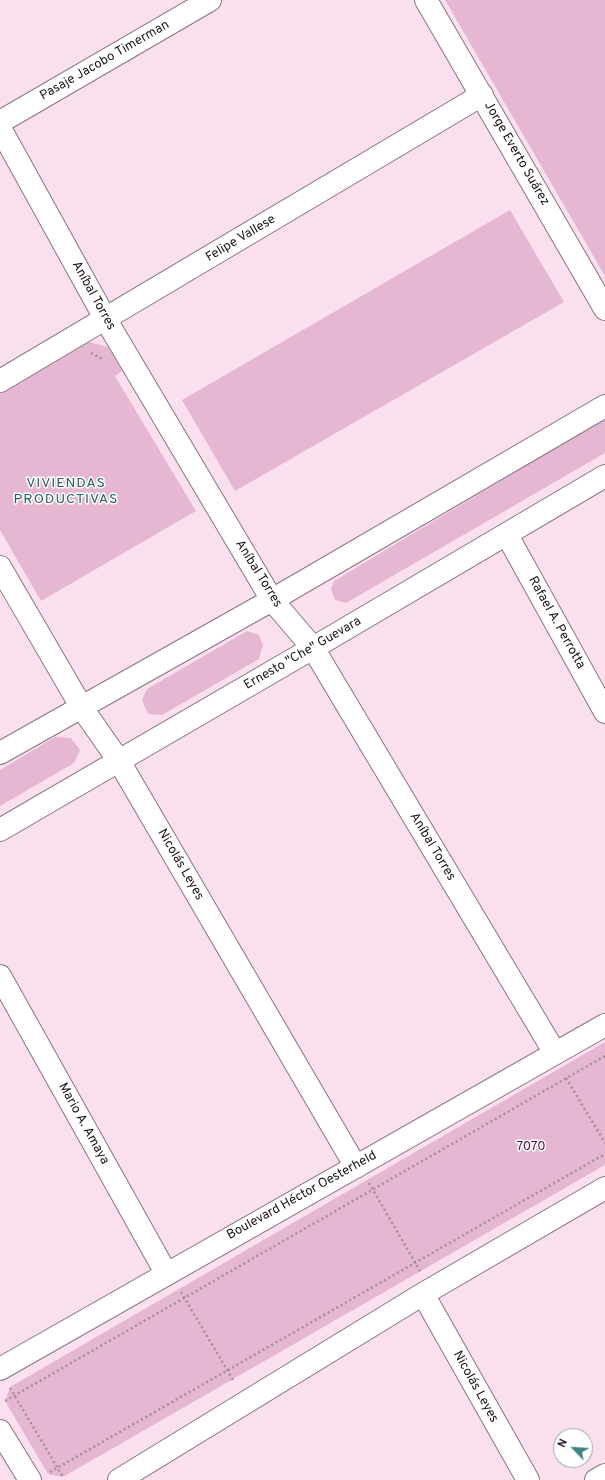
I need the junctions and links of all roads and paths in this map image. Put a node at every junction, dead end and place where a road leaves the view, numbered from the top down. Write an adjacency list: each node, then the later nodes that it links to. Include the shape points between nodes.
1 (210, 0): 4 (street, Pasaje Jacobo Timerman)
2 (426, 0): 3 (street, Jorge Everto Suárez)
3 (482, 95): 6 (street, Jorge Everto Suárez); 7 (street, Felipe Vallese)
4 (0, 122)
5 (0, 128): 7 (street, Aníbal Torres)
6 (605, 309)
7 (106, 320): 10 (street, Felipe Vallese); 15 (street, Aníbal Torres)
8 (84, 357): 9 (path, via 91,353)
9 (106, 362)
10 (0, 381)
11 (605, 406): 15 (street)
12 (605, 476): 13 (street, Ernesto "Che" Guevara)
13 (507, 535): 16 (street, Ernesto "Che" Guevara); 18 (street, Rafael A. Perrotta)
14 (0, 567): 17 (street, Nicolás Leyes)
15 (272, 600): 16 (street, Aníbal Torres); 17 (street)
16 (313, 648): 20 (street, Ernesto "Che" Guevara); 24 (street, Aníbal Torres)
17 (82, 708): 19 (street); 20 (street, Nicolás Leyes)
18 (605, 712)
19 (0, 753)
20 (119, 761): 21 (street, Ernesto "Che" Guevara); 30 (street, Nicolás Leyes)
21 (0, 830)
22 (0, 976): 35 (street, Mario A. Amaya)
23 (605, 1025): 24 (street, Boulevard Héctor Oesterheld)
24 (555, 1053): 30 (street, Boulevard Héctor Oesterheld)
25 (605, 1056): 27 (path)
26 (564, 1073): 27 (path)
27 (566, 1078): 28 (path); 32 (path)
28 (605, 1143)
29 (605, 1154): 33 (path)
30 (361, 1173): 32 (path); 35 (street, Boulevard Héctor Oesterheld)
31 (605, 1188): 36 (street)
32 (373, 1190): 33 (path); 37 (path)
33 (416, 1263): 34 (path); 38 (path)
34 (420, 1271)
35 (173, 1281): 37 (path); 39 (street, Boulevard Héctor Oesterheld)
36 (423, 1294): 48 (street); 49 (street, Nicolás Leyes)
37 (184, 1298): 38 (path); 41 (path)
38 (228, 1370): 40 (path); 44 (path)
39 (5, 1378): 41 (path)
40 (233, 1380)
41 (14, 1396): 42 (path); 44 (path)
42 (5, 1401)
43 (0, 1431): 46 (street)
44 (57, 1468): 46 (path); 47 (path)
45 (605, 1475): 50 (street)
46 (39, 1477)
47 (63, 1477)
48 (119, 1480)
49 (528, 1480)
50 (596, 1480)

